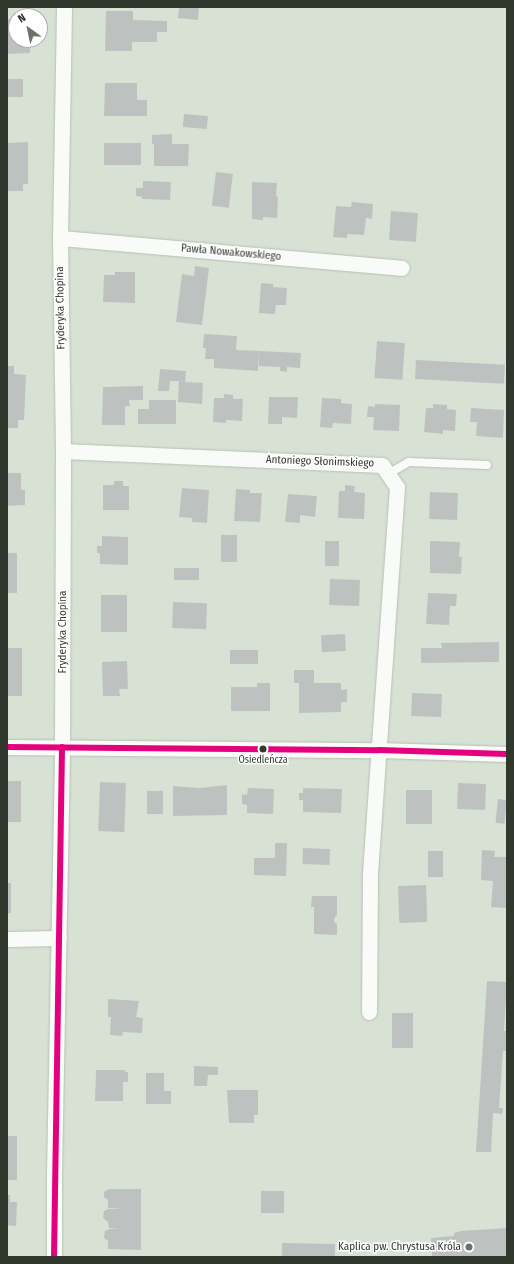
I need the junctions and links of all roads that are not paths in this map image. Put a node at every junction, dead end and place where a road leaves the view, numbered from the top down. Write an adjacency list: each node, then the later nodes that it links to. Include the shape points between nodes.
1 (64, 7): 2 (street, Fryderyka Chopina)
2 (60, 238): 3 (street, Pawła Nowakowskiego); 4 (street, Fryderyka Chopina)
3 (402, 268)
4 (63, 452): 6 (street, Antoniego Słonimskiego, via 382,465); 8 (street, Fryderyka Chopina)
5 (487, 465): 6 (lane, via 409,462)
6 (388, 474): 9 (street, Antoniego Słonimskiego, via 397,487)
7 (7, 746): 8 (street)
8 (62, 747): 9 (street); 11 (street, Fryderyka Chopina)
9 (379, 750): 10 (street); 13 (street, Antoniego Słonimskiego, via 370,876)
10 (507, 754)
11 (59, 938): 12 (street); 14 (street, Fryderyka Chopina)
12 (7, 939)
13 (370, 1012)
14 (54, 1257)

